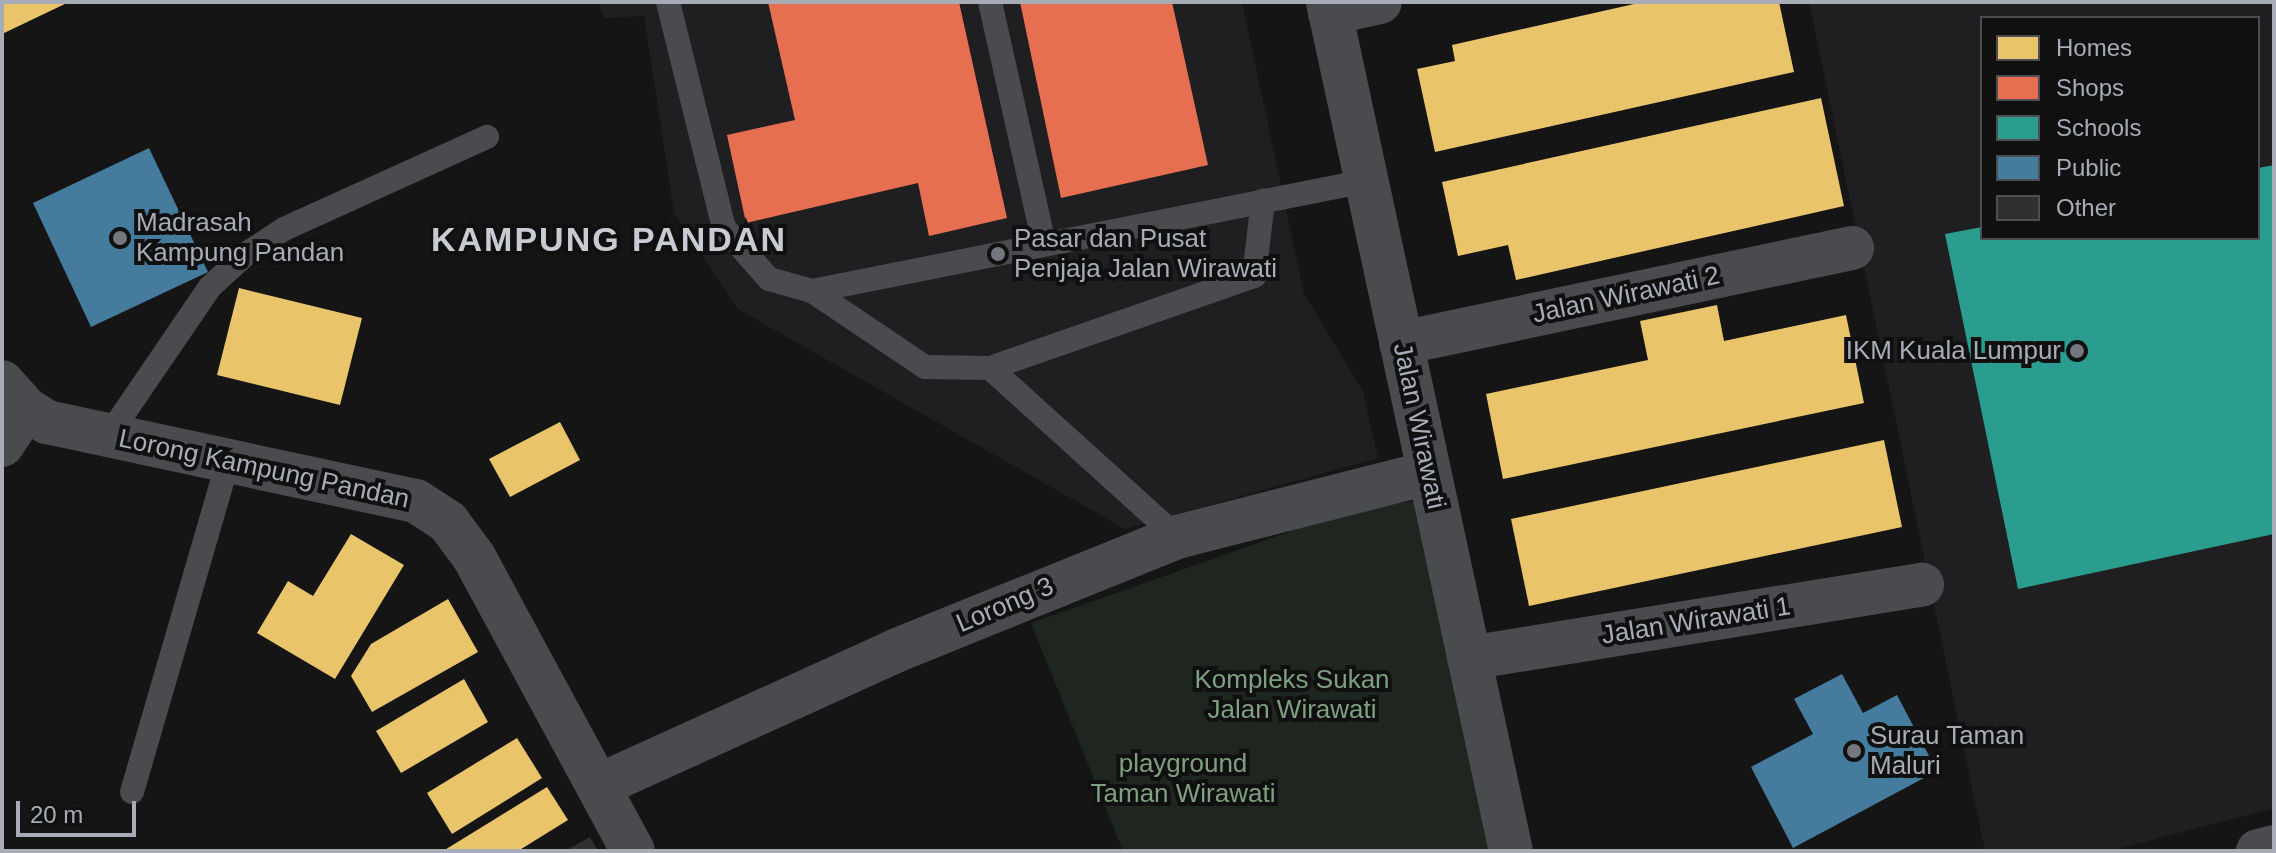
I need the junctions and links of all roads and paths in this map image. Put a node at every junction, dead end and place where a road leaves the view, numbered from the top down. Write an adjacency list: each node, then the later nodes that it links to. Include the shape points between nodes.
1 (668, 2): 10 (lane, via 724,228 769,279)
2 (990, 2): 8 (lane)
3 (1380, 2): 4 (street)
4 (1329, 8): 6 (street, Jalan Wirawati)
5 (487, 137): 14 (lane, via 284,229 246,254 210,287)
6 (1366, 181): 7 (lane); 11 (street, Jalan Wirawati)
7 (1263, 201): 8 (lane); 12 (lane, via 1254,276)
8 (1044, 244): 10 (lane)
9 (1852, 248): 11 (street, Jalan Wirawati 2)
10 (812, 291): 12 (lane, via 925,367)
11 (1401, 343): 17 (street, Jalan Wirawati)
12 (990, 368): 18 (lane)
13 (14, 396): 14 (street, Lorong Kampung Pandan, via 47,422); 15 (street)
14 (109, 435): 16 (street, Lorong Kampung Pandan)
15 (2, 445)
16 (228, 461): 21 (street, Lorong Kampung Pandan, via 416,501 448,522 474,557); 22 (lane)
17 (1429, 473): 18 (street, Lorong 3); 20 (street, Jalan Wirawati)
18 (1177, 537): 21 (street, Lorong 3, via 922,640)
19 (1922, 585): 20 (street, Jalan Wirawati 1)
20 (1469, 658): 25 (street, Jalan Wirawati)
21 (598, 786): 24 (street, Lorong Kampung Pandan)
22 (132, 792)
23 (2274, 847): 26 (street)
24 (633, 851)
25 (1511, 851)
26 (2258, 851)

